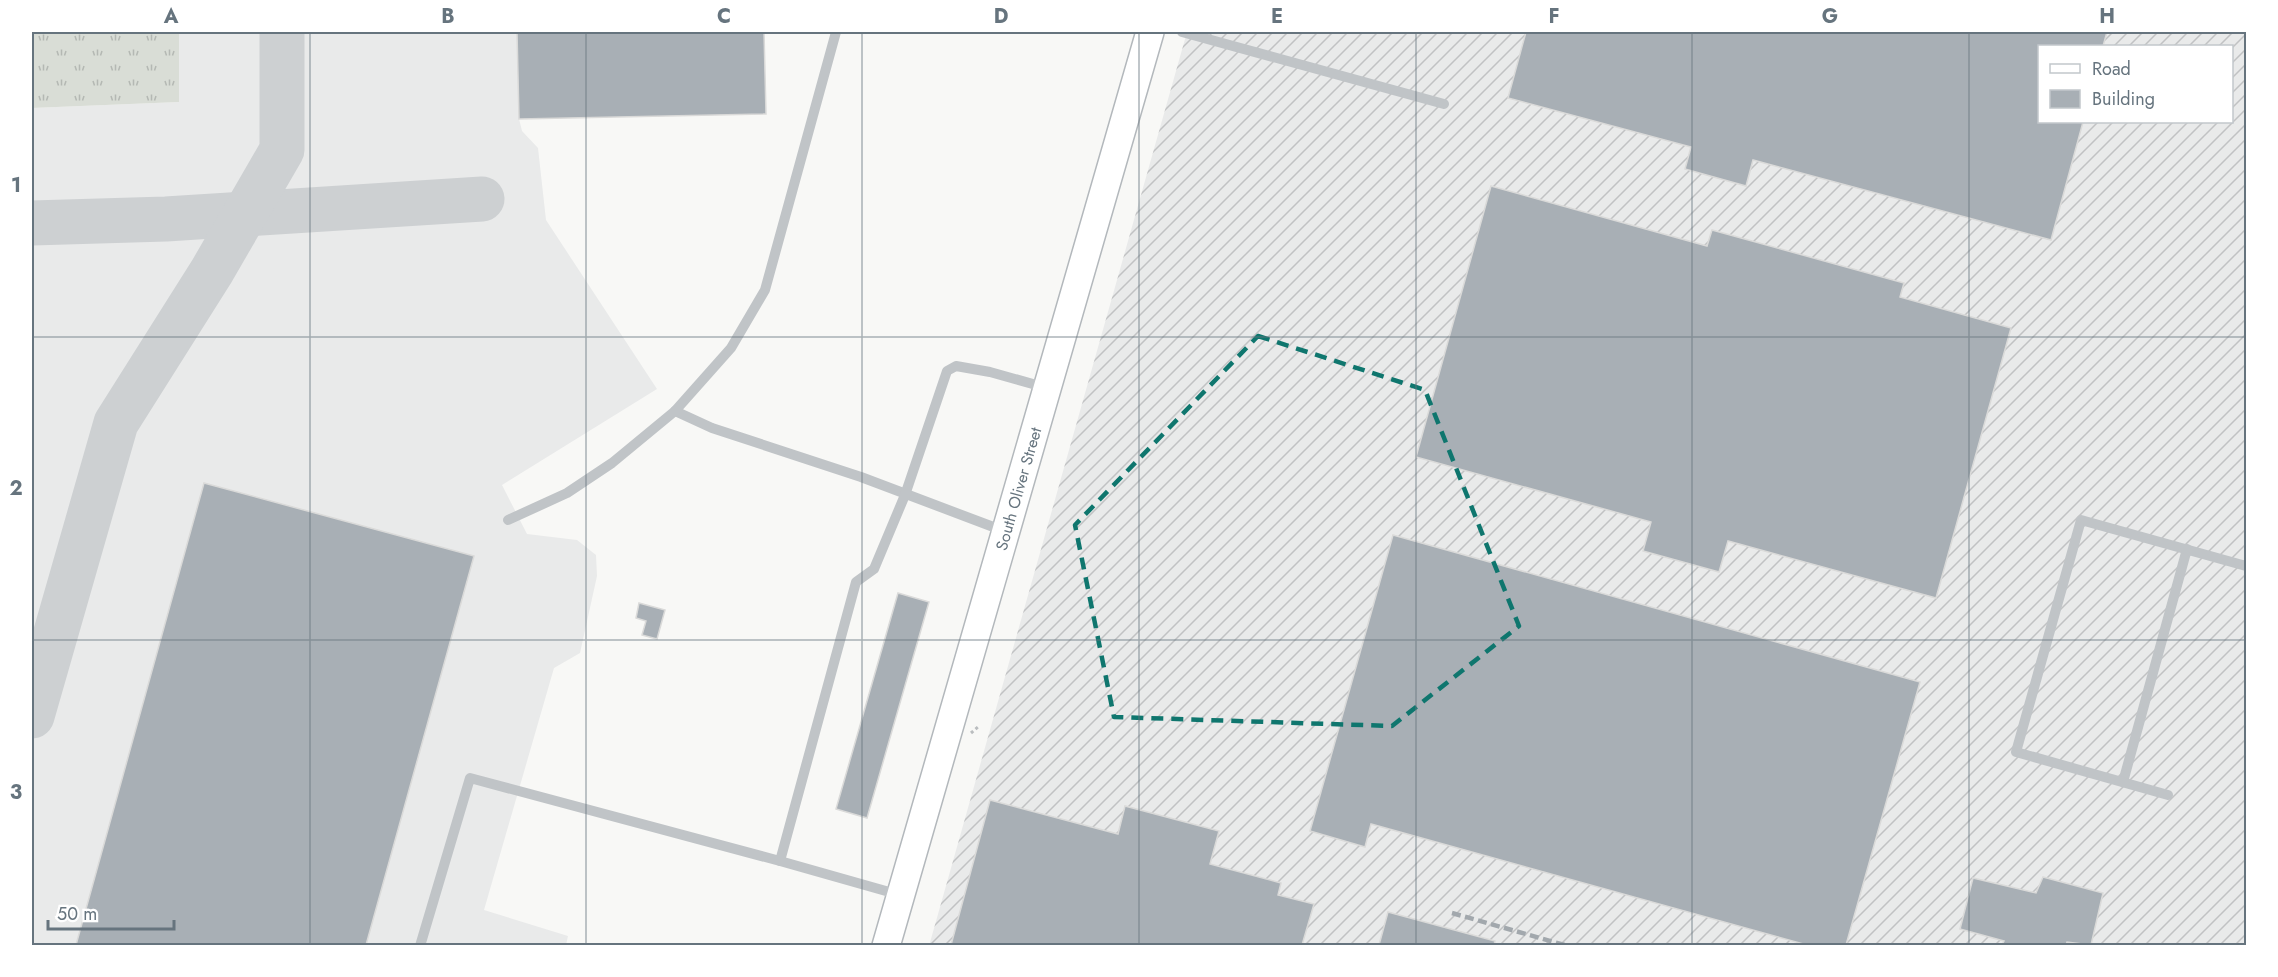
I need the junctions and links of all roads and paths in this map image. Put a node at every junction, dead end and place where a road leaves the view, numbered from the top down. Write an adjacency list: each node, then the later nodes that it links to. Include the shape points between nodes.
1 (836, 32): 6 (lane, via 765,290 731,348)
2 (1150, 32): 5 (main road, South Oliver Street)
3 (1182, 32): 4 (lane)
4 (1444, 104)
5 (1047, 388): 7 (lane, via 957,366 947,371); 9 (main road, South Oliver Street)
6 (675, 411): 7 (lane, via 712,428); 8 (lane, via 612,463 567,493)
7 (905, 495): 9 (lane); 14 (lane, via 874,569 856,582)
8 (508, 520)
9 (1005, 532): 15 (main road, South Oliver Street)
10 (2187, 549): 11 (lane); 12 (lane); 12 (lane, via 2081,520 2016,752)
11 (2247, 566)
12 (2123, 783): 13 (lane)
13 (2168, 795)
14 (780, 861): 15 (lane); 16 (lane, via 470,778)
15 (900, 895): 17 (main road, South Oliver Street)
16 (420, 945)
17 (886, 945)

